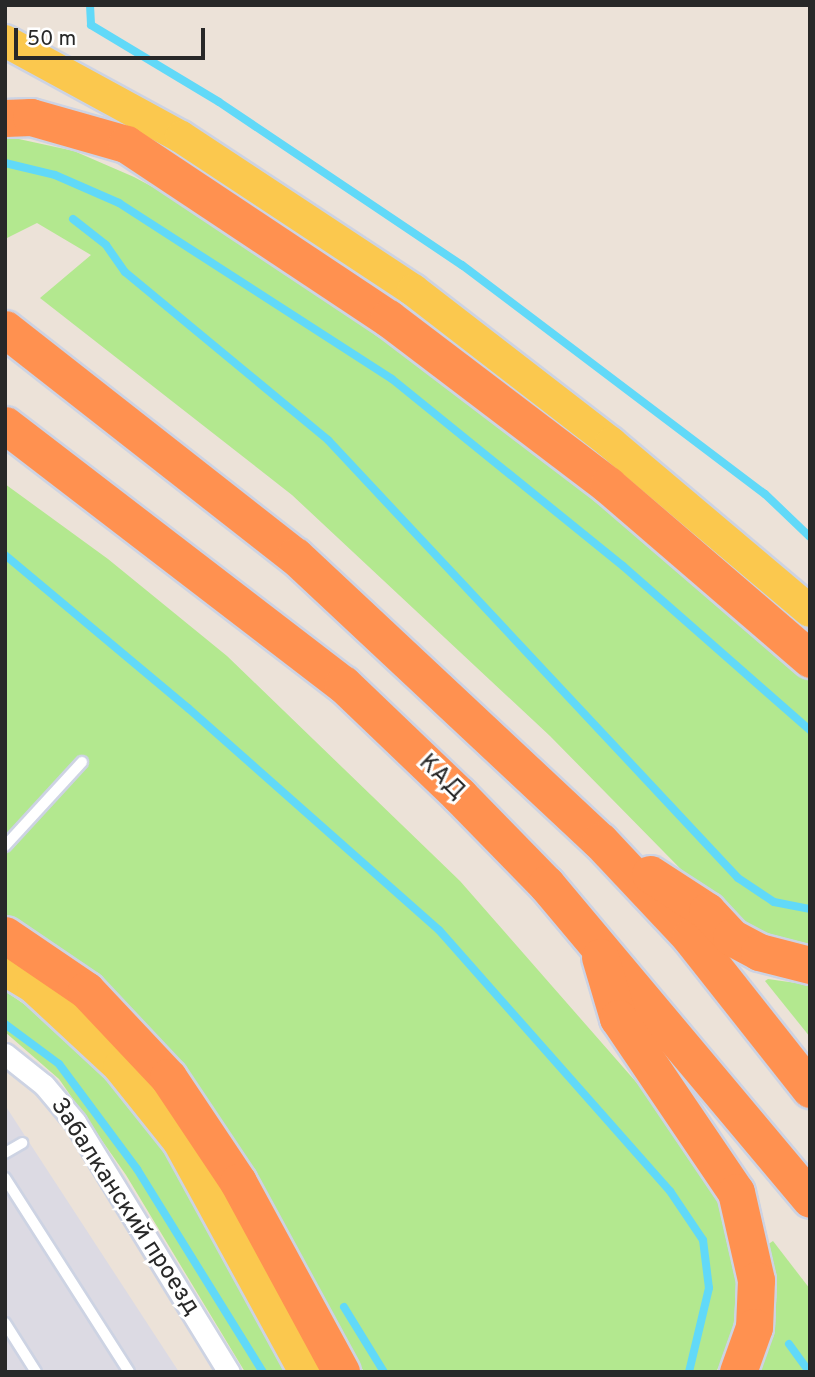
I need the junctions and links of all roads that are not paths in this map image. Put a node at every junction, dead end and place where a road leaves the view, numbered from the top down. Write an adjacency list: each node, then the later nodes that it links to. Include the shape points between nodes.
1 (5, 41): 5 (main road, via 181,137 413,290 570,410)
2 (5, 118): 6 (highway, via 31,117 126,144 388,318 608,485)
3 (12, 333): 8 (highway, via 295,556)
4 (5, 425): 11 (highway, КАД, via 343,684 459,795)
5 (810, 611)
6 (810, 659)
7 (82, 762): 9 (lane)
8 (600, 841): 12 (highway, via 707,911 731,937 759,952); 15 (highway, via 690,937)
9 (5, 845)
10 (5, 935): 25 (highway, via 86,990 168,1077 238,1182)
11 (596, 943): 19 (highway, КАД); 26 (highway, via 618,1018 736,1192 756,1280 754,1327)
12 (810, 965)
13 (5, 970): 24 (main road, via 33,988 118,1067 179,1142)
14 (5, 1054): 23 (street, Забалканский проезд, via 44,1085 75,1122)
15 (810, 1089)
16 (22, 1143): 17 (lane)
17 (5, 1153)
18 (5, 1178): 22 (lane)
19 (810, 1199)
20 (5, 1323): 21 (lane)
21 (36, 1372)
22 (129, 1372)
23 (229, 1372)
24 (305, 1372)
25 (341, 1372)
26 (738, 1372)

